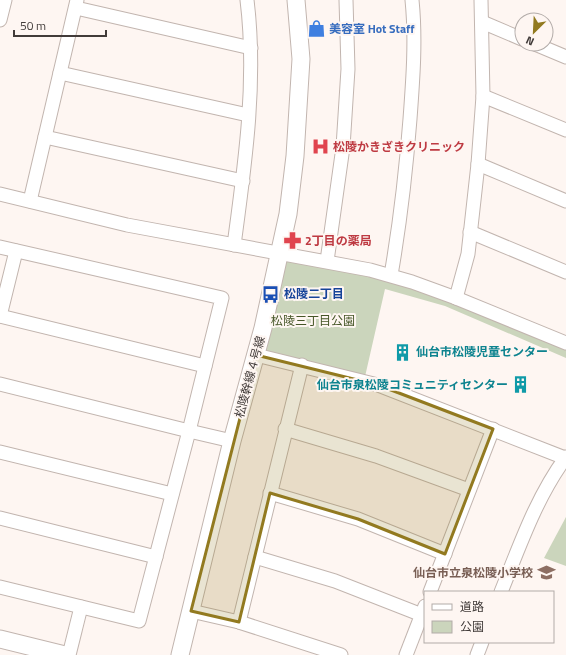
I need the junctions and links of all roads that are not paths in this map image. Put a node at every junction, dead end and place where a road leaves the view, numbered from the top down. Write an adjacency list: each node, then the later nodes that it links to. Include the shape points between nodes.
1 (5, 0): 8 (street)
2 (247, 0): 11 (street)
3 (296, 0): 28 (street, 松陵幹線４号線, via 301,59 295,156 288,214)
4 (346, 0): 29 (street, via 348,70 343,147)
5 (412, 0): 31 (street, via 412,87 407,156 399,230)
6 (481, 0): 9 (street)
7 (77, 4): 11 (street); 14 (street)
8 (0, 20)
9 (482, 22): 10 (street); 15 (street)
10 (514, 35)
11 (251, 48): 16 (street)
12 (554, 52): 13 (street)
13 (566, 57)
14 (60, 73): 16 (street); 18 (street)
15 (484, 96): 17 (street); 19 (street)
16 (248, 115): 20 (street)
17 (566, 130)
18 (45, 138): 20 (street); 22 (street)
19 (478, 164): 23 (street); 24 (street)
20 (242, 181): 25 (street)
21 (0, 194): 22 (street)
22 (30, 201): 25 (street, via 127,225)
23 (566, 201)
24 (470, 232): 30 (street); 32 (street, via 468,254)
25 (234, 245): 28 (street)
26 (0, 247): 27 (street)
27 (16, 251): 33 (street); 37 (street, via 222,298)
28 (279, 254): 29 (street); 35 (street, 松陵幹線４号線)
29 (328, 261): 31 (street)
30 (566, 272)
31 (390, 275): 32 (street)
32 (456, 298): 34 (street)
33 (0, 316): 37 (street)
34 (566, 343)
35 (256, 354): 36 (street); 42 (street, 松陵幹線４号線)
36 (302, 365): 39 (street); 40 (street, via 378,385)
37 (205, 366): 41 (street)
38 (0, 384): 41 (street)
39 (285, 429): 45 (street, via 376,456); 46 (street)
40 (493, 429): 44 (street); 45 (street)
41 (189, 431): 42 (street); 47 (street)
42 (232, 441): 56 (street, 松陵幹線４号線)
43 (0, 452): 47 (street)
44 (566, 458): 54 (street, via 551,477 531,516)
45 (469, 490): 49 (street)
46 (270, 493): 49 (street, via 358,520); 51 (street)
47 (172, 494): 50 (street)
48 (0, 518): 50 (street)
49 (445, 554): 53 (street)
50 (156, 557): 55 (street, via 139,621)
51 (255, 557): 57 (street); 58 (street)
52 (0, 587): 55 (street)
53 (430, 591)
54 (501, 591)
55 (81, 607): 62 (street)
56 (191, 610): 58 (street); 63 (street, 松陵幹線４号線)
57 (423, 610): 65 (street)
58 (239, 622): 64 (street)
59 (0, 639): 61 (street)
60 (482, 643): 66 (street)
61 (66, 655)
62 (69, 655)
63 (180, 655)
64 (341, 655)
65 (406, 655)
66 (477, 655)

